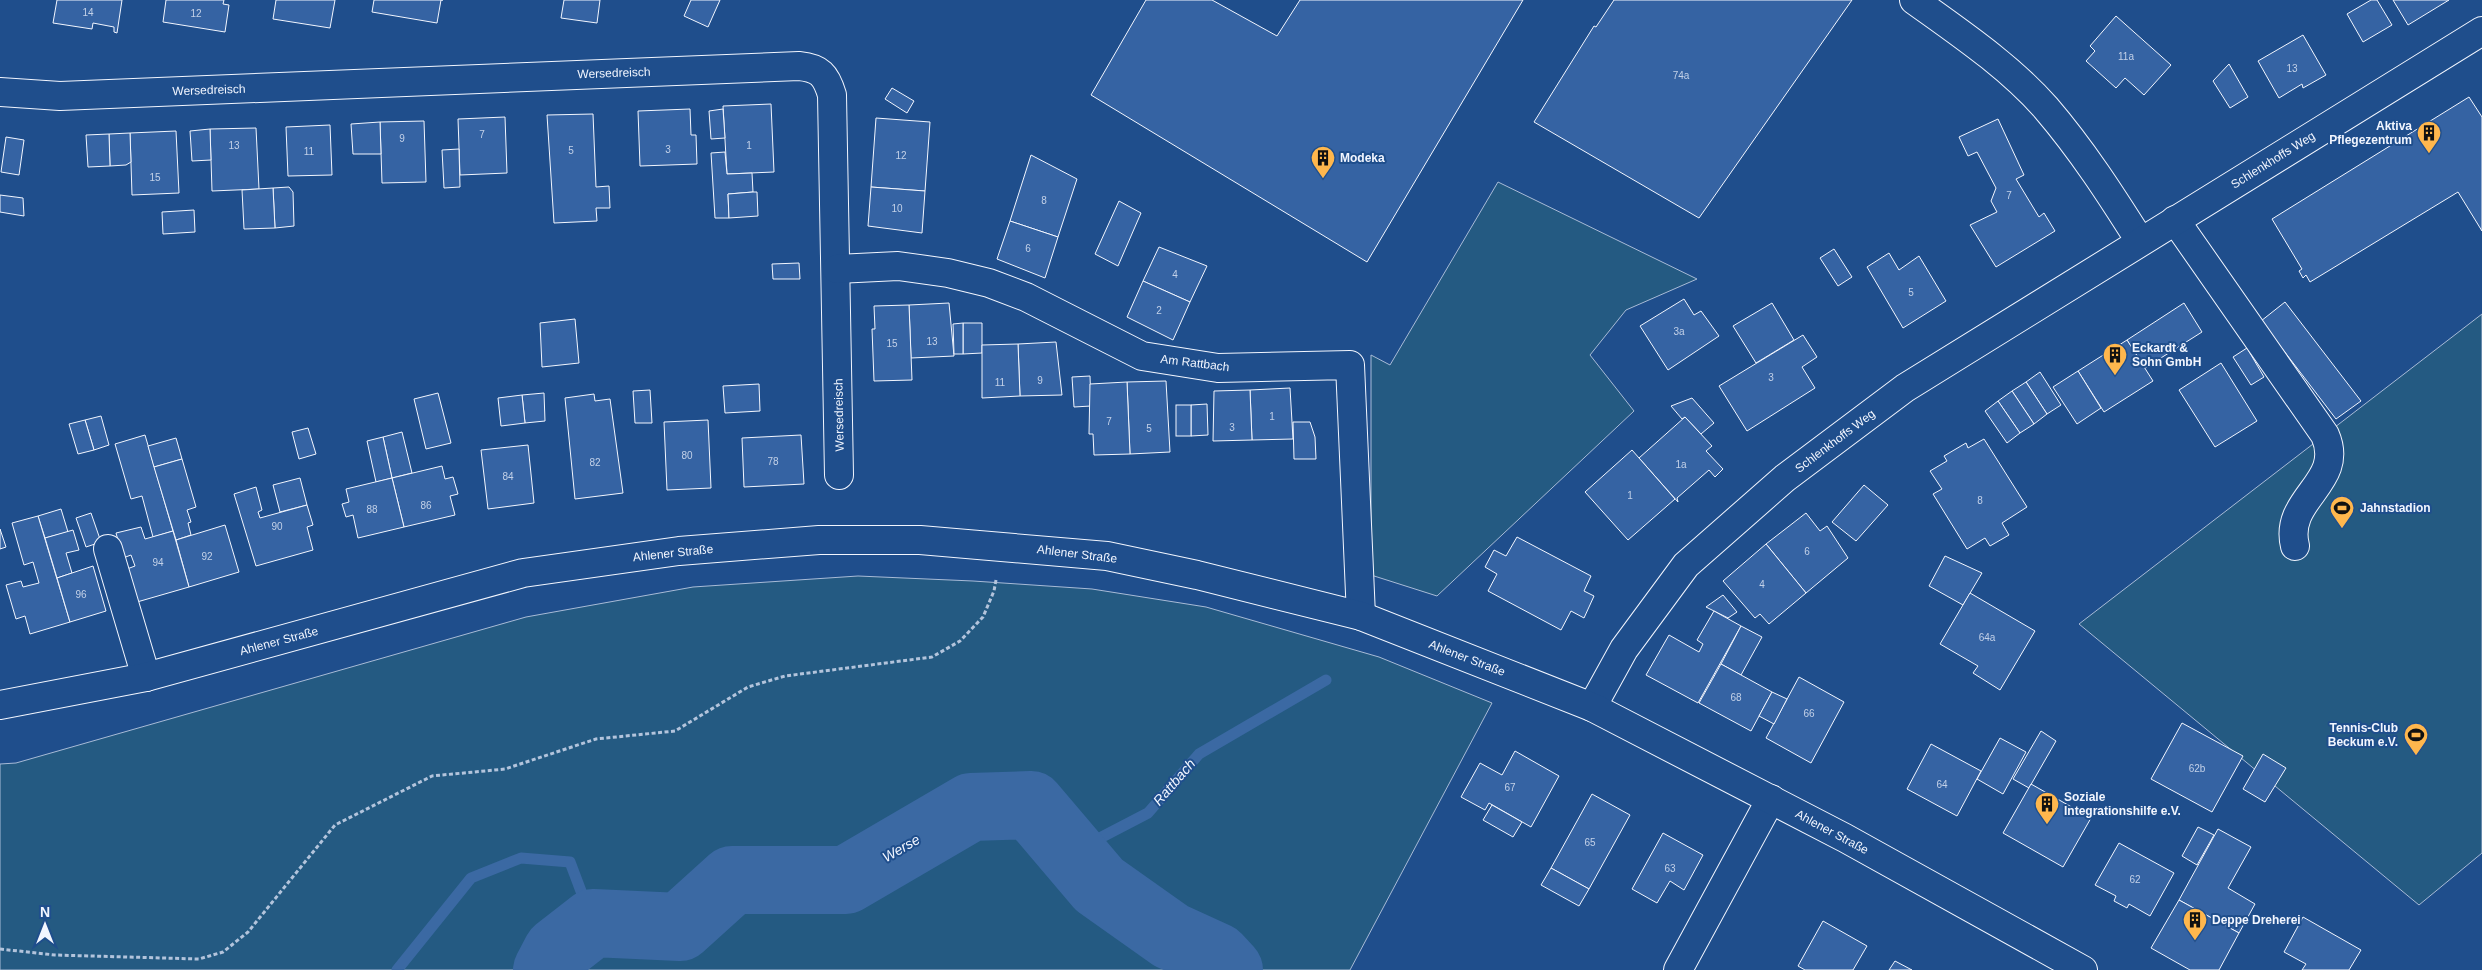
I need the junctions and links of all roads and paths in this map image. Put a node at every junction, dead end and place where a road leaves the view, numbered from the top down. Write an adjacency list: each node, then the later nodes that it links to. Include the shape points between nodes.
1 (1914, 0): 5 (street, via 1990,56 2045,107 2092,166)
2 (2482, 31): 4 (street, Schlenkhoffs Weg)
3 (0, 92): 6 (street, Wersedreisch, via 60,96 814,67 822,72 832,95)
4 (2176, 220): 5 (street, Schlenkhoffs Weg); 9 (street, via 2325,435 2330,448 2324,477 2297,514 2291,532)
5 (2140, 241): 14 (street, Schlenkhoffs Weg, via 1905,388 1785,478 1686,564 1624,649)
6 (837, 269): 7 (street, Wersedreisch); 11 (street, Am Rattbach, via 898,266 948,272 989,283 1026,297 1142,356 1218,368 1350,365)
7 (839, 475)
8 (1001, 546): 11 (street, Ahlener Straße, via 1116,558); 12 (street, Ahlener Straße, via 920,540 819,540 679,551 522,573); 16 (path, via 994,591 983,618 960,641 932,657 785,676 748,687 675,731 596,739 505,769 432,776 335,825 248,932 223,952 199,959 55,955)
9 (2295, 546)
10 (108, 549): 12 (street)
11 (1361, 616): 14 (street, Ahlener Straße)
12 (146, 677): 13 (street, Ahlener Straße)
13 (0, 705)
14 (1592, 707): 15 (street, Ahlener Straße)
15 (1771, 799): 17 (street); 18 (street, Ahlener Straße)
16 (0, 949)
17 (1678, 970)
18 (2083, 970)

